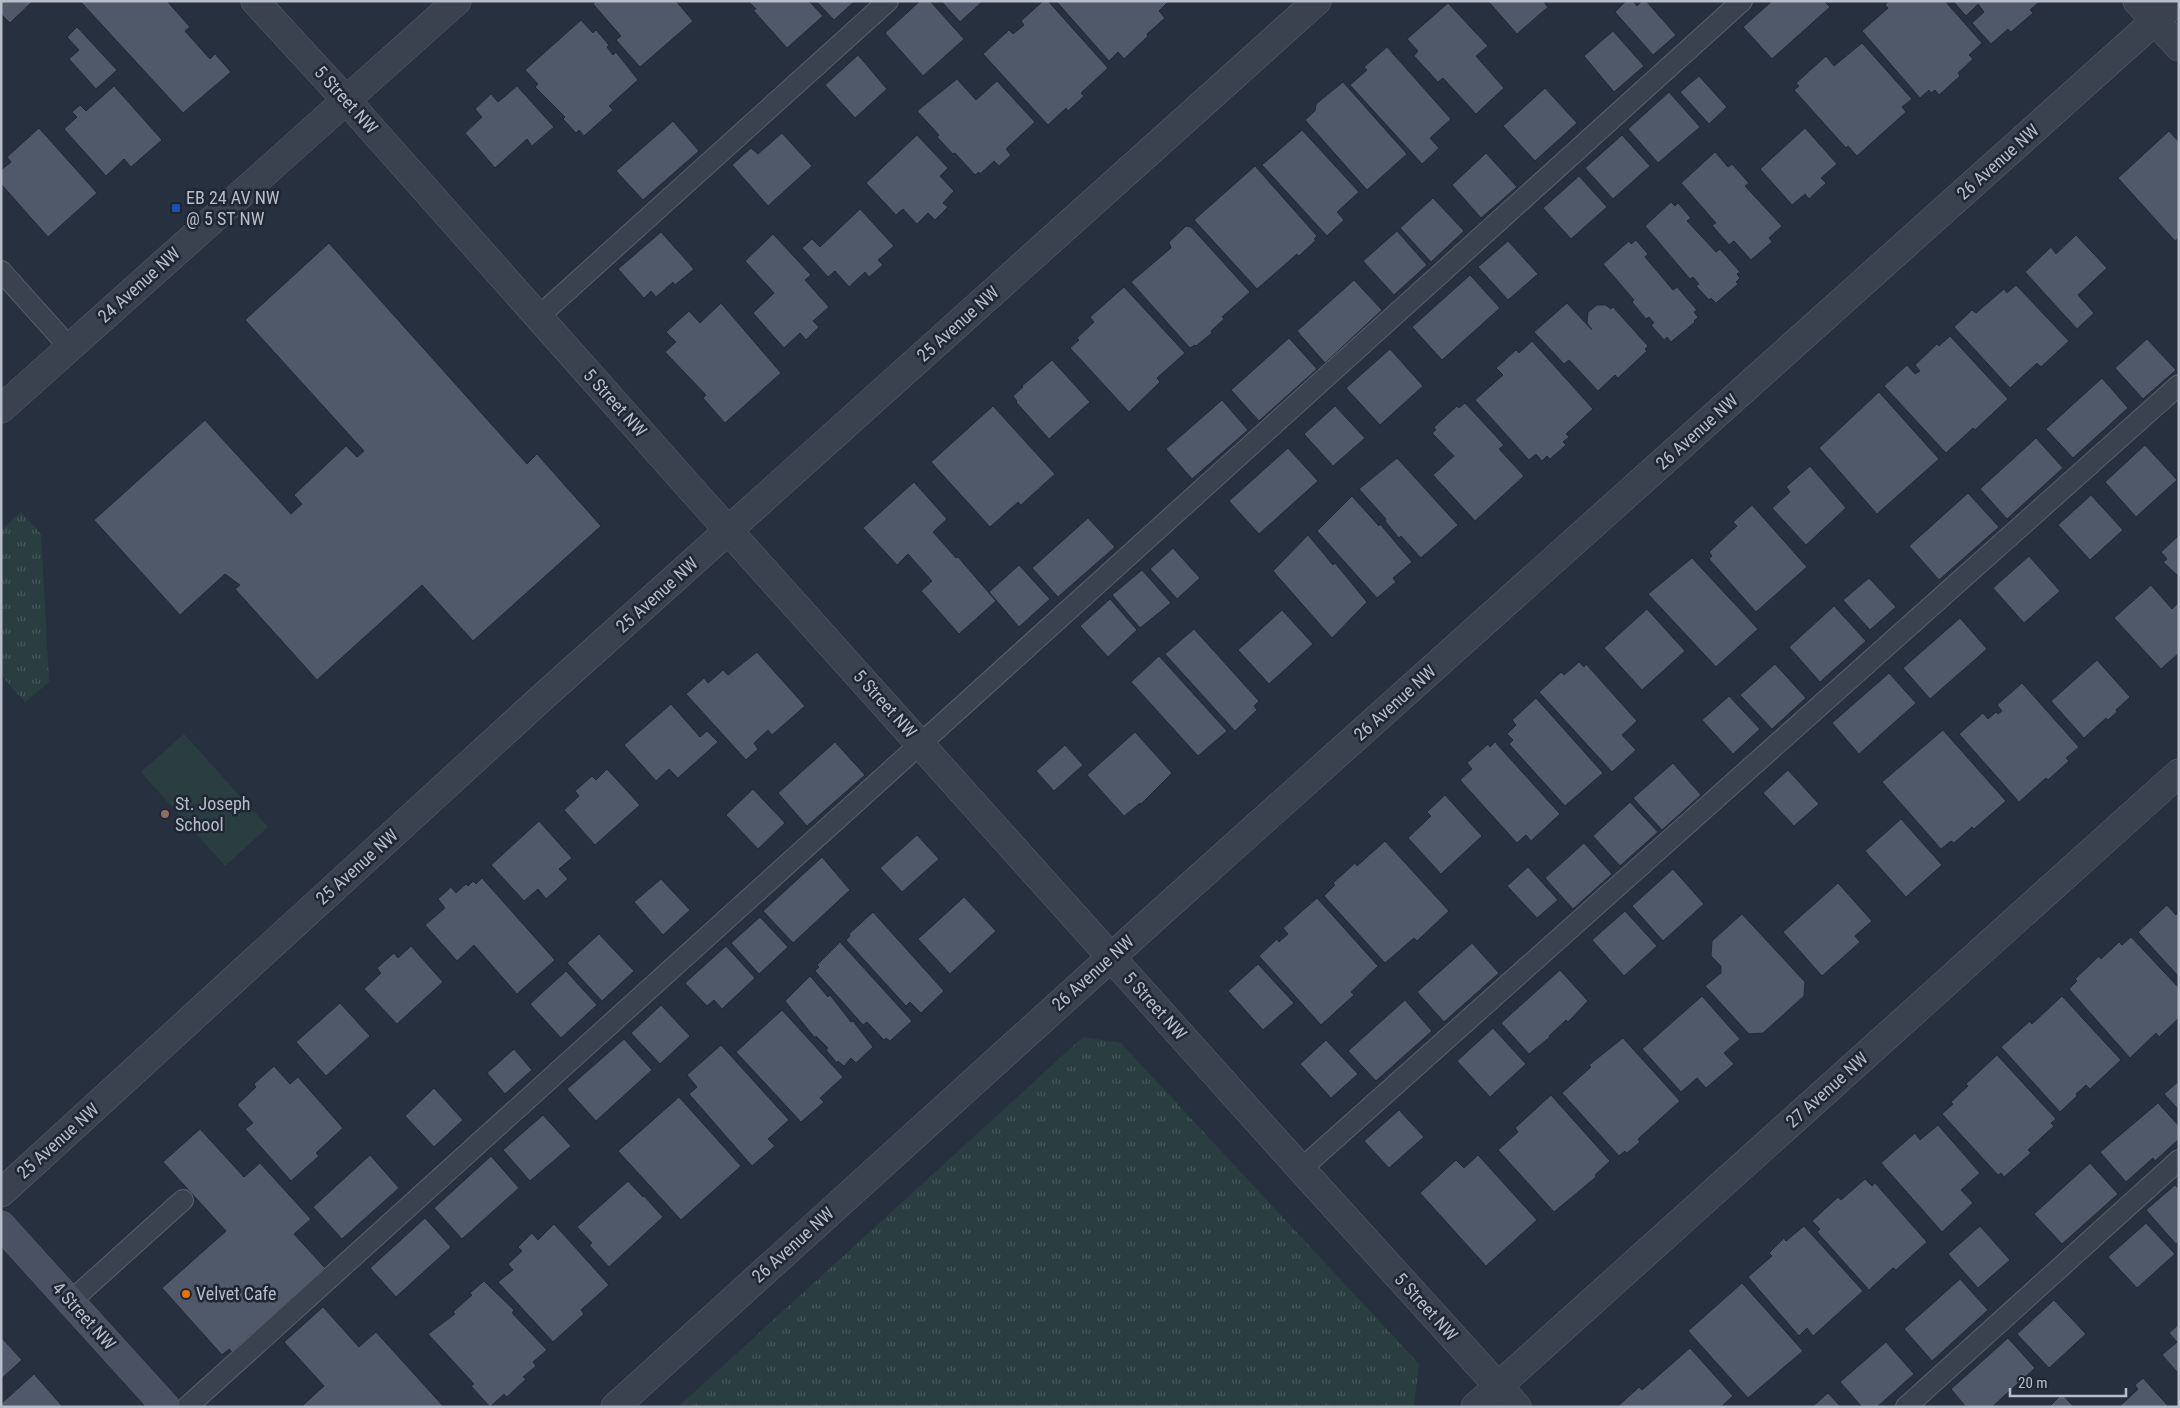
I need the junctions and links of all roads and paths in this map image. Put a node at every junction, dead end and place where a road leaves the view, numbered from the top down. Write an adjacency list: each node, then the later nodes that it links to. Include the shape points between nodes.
1 (255, 1): 10 (street, 5 Street NW)
2 (456, 1): 10 (street, 24 Avenue NW)
3 (888, 1): 12 (lane)
4 (1317, 1): 16 (street, 25 Avenue NW)
5 (1742, 1): 17 (lane)
6 (2137, 1): 8 (street)
7 (2178, 1): 8 (street, 26 Avenue NW)
8 (2156, 21): 9 (street); 19 (street, 26 Avenue NW)
9 (2179, 47)
10 (346, 100): 12 (street, 5 Street NW); 13 (street, 24 Avenue NW)
11 (1, 271): 13 (lane)
12 (538, 317): 16 (street, 5 Street NW)
13 (70, 348): 15 (street, 24 Avenue NW)
14 (2179, 384): 21 (lane)
15 (1, 409)
16 (729, 531): 17 (street, 5 Street NW); 22 (street, 25 Avenue NW, via 535,704)
17 (920, 742): 19 (street, 5 Street NW); 28 (lane)
18 (2179, 773): 26 (street, 27 Avenue NW)
19 (1111, 957): 21 (street, 5 Street NW); 29 (street, 26 Avenue NW)
20 (2179, 1160): 32 (lane)
21 (1301, 1169): 26 (street, 5 Street NW)
22 (1, 1193)
23 (183, 1200): 25 (lane)
24 (1, 1225): 25 (main road, 4 Street NW)
25 (71, 1301): 27 (main road, 4 Street NW)
26 (1498, 1386): 30 (street, 27 Avenue NW); 31 (street, 5 Street NW)
27 (166, 1407)
28 (187, 1407)
29 (615, 1407)
30 (1475, 1407)
31 (1517, 1407)
32 (1906, 1407)

